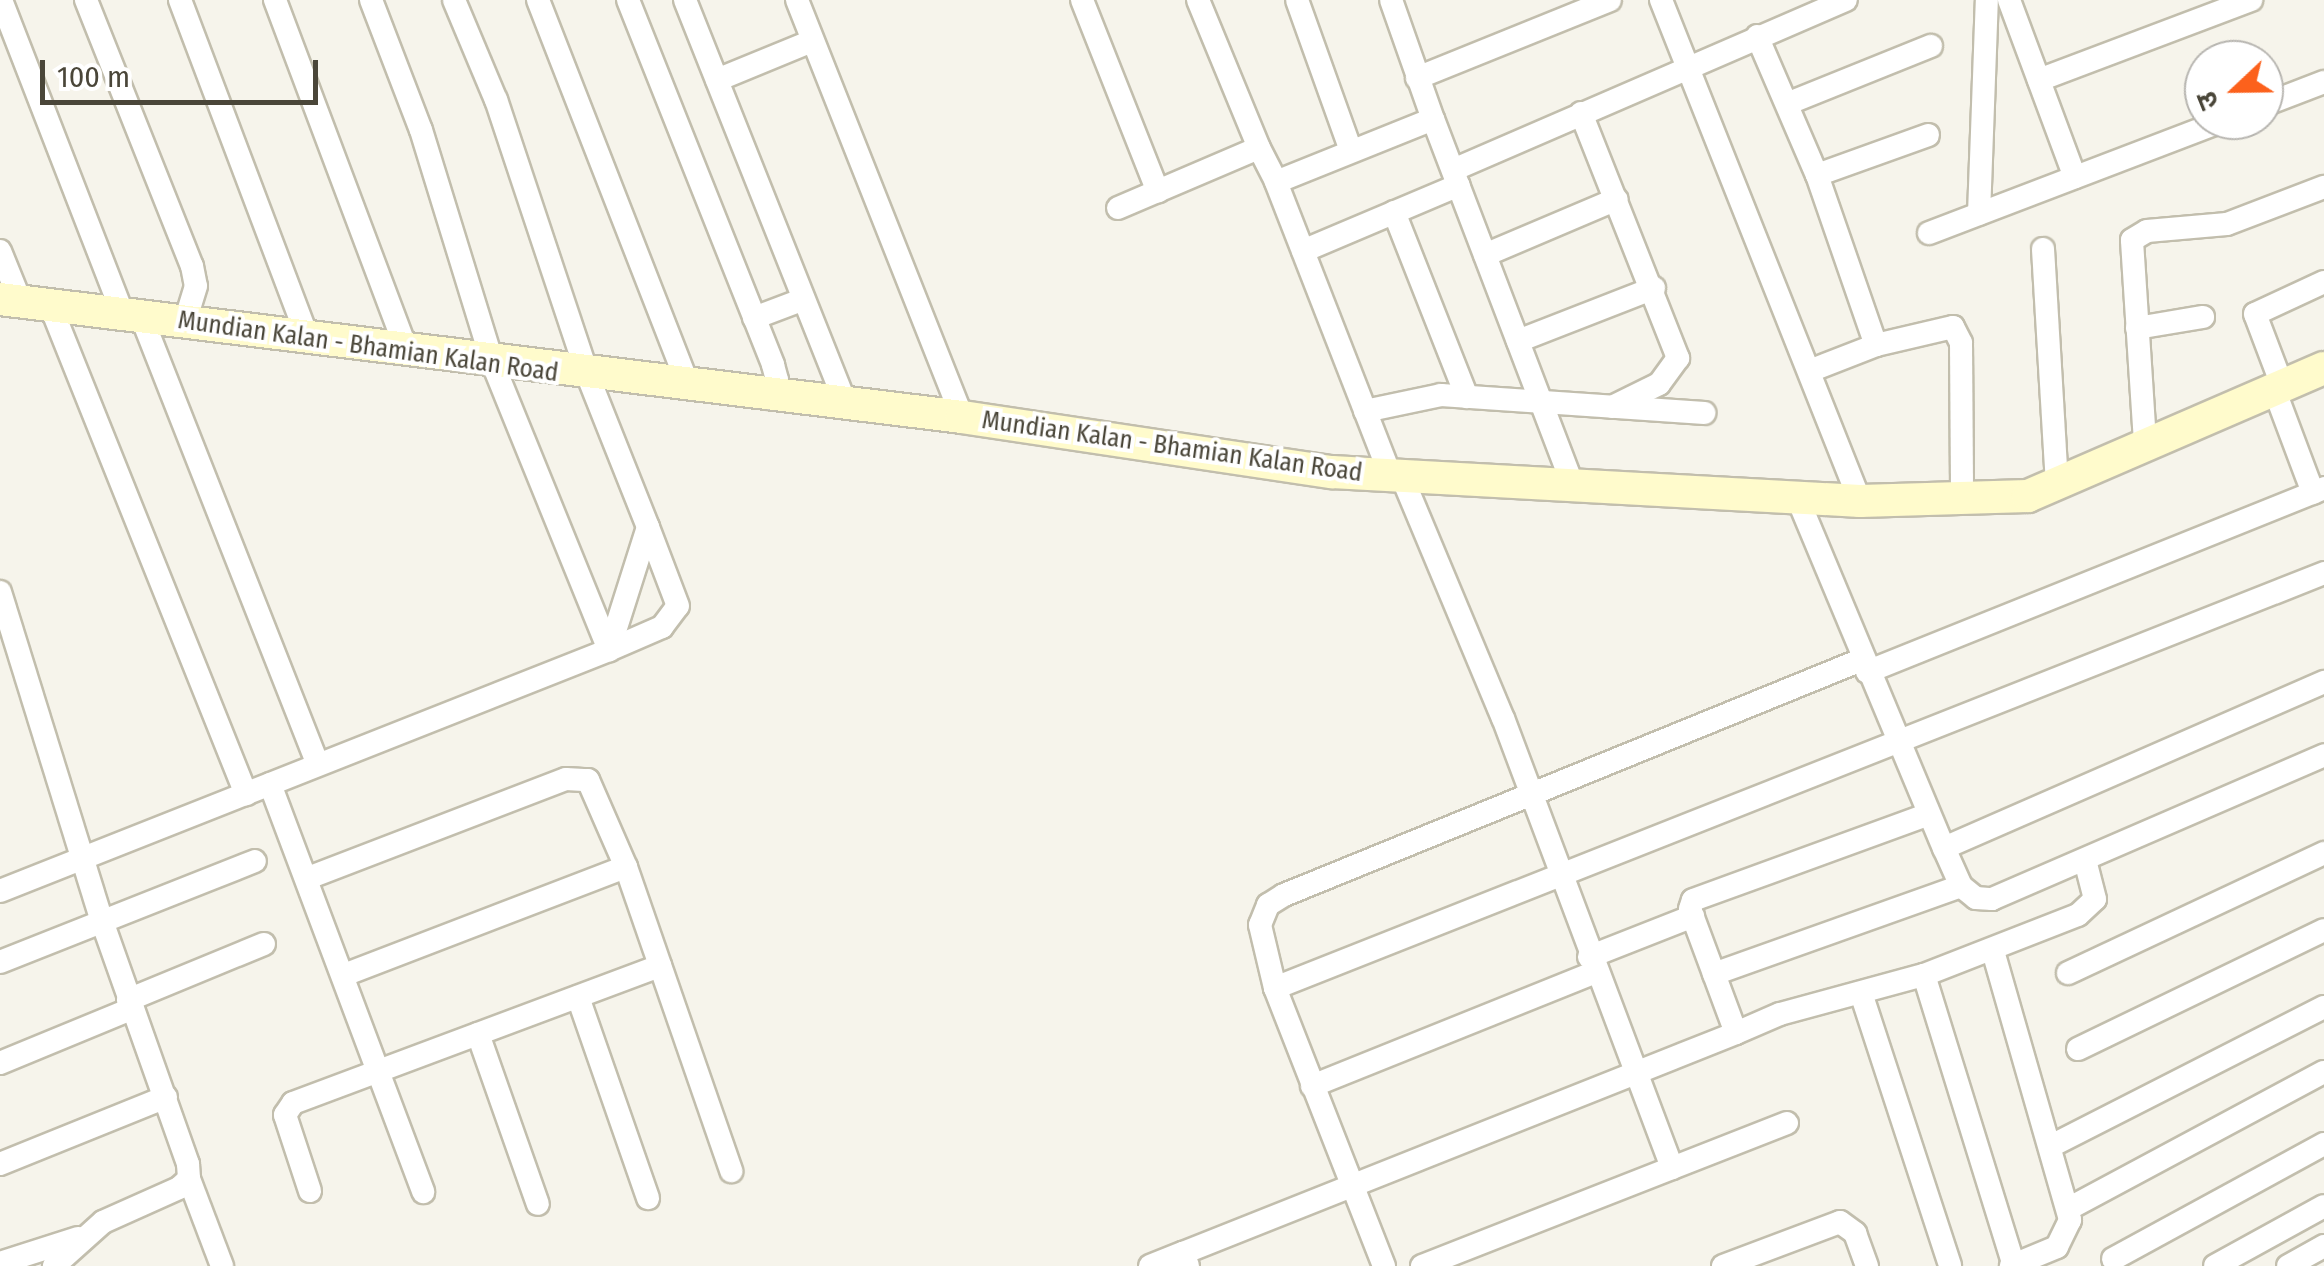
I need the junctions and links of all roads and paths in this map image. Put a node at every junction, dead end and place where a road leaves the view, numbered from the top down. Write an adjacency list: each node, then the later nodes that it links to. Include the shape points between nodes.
1 (1, 0): 56 (street)
2 (86, 0): 59 (street, via 192,266 196,286)
3 (180, 0): 61 (street)
4 (275, 0): 64 (street)
5 (371, 0): 65 (street, via 421,130)
6 (454, 0): 68 (street, via 546,239)
7 (538, 0): 70 (street)
8 (628, 0): 58 (street)
9 (685, 0): 26 (street)
10 (797, 0): 22 (street)
11 (1082, 0): 42 (street)
12 (1198, 0): 35 (street)
13 (1297, 0): 36 (street)
14 (1391, 0): 25 (street)
15 (1610, 0): 25 (street)
16 (1661, 0): 24 (street)
17 (1846, 0): 21 (street)
18 (1987, 0): 46 (street)
19 (2010, 0): 27 (street)
20 (2250, 0): 27 (street)
21 (1757, 36): 24 (street); 30 (street)
22 (812, 41): 26 (street); 78 (street)
23 (1931, 46): 30 (street)
24 (1686, 65): 31 (street); 67 (street)
25 (1417, 78): 32 (street)
26 (717, 80): 54 (street)
27 (2039, 80): 39 (street)
28 (2324, 82): 29 (street)
29 (2284, 97)
30 (1789, 103): 37 (street)
31 (1581, 113): 38 (street); 43 (street)
32 (1433, 118): 36 (street); 38 (street)
33 (1928, 135): 37 (street)
34 (2184, 136): 39 (street)
35 (1259, 148): 40 (street); 42 (street)
36 (1352, 151): 40 (street)
37 (1817, 174): 63 (street)
38 (1456, 178): 45 (street); 51 (street)
39 (2075, 178): 46 (street)
40 (1276, 182): 50 (street)
41 (2324, 188): 60 (street, via 2227,224 2138,234 2131,249)
42 (1158, 192): 44 (street)
43 (1617, 199): 51 (street); 53 (street)
44 (1118, 208)
45 (1394, 212): 50 (street); 71 (street)
46 (1979, 214): 47 (street)
47 (1929, 234)
48 (2043, 249): 82 (street)
49 (0, 251): 55 (street)
50 (1303, 251): 76 (street)
51 (1485, 255): 62 (street)
52 (2324, 282): 69 (street, via 2255,314)
53 (1654, 288): 62 (street); 75 (street, via 1674,338 1672,373)
54 (804, 298): 58 (street); 74 (street)
55 (24, 303): 56 (street, Mundian Kalan - Bhamian Kalan Road); 97 (street)
56 (133, 316): 59 (street, Mundian Kalan - Bhamian Kalan Road); 95 (street)
57 (2203, 317): 60 (street)
58 (754, 318): 72 (street, via 777,380)
59 (184, 322): 61 (street, Mundian Kalan - Bhamian Kalan Road)
60 (2136, 328): 79 (street)
61 (308, 339): 64 (street, Mundian Kalan - Bhamian Kalan Road)
62 (1518, 341): 73 (street)
63 (1876, 345): 67 (street); 85 (street, via 1941,326 1960,334)
64 (407, 352): 65 (street, Mundian Kalan - Bhamian Kalan Road)
65 (493, 364): 68 (street, Mundian Kalan - Bhamian Kalan Road); 90 (street)
66 (2324, 368): 69 (street, Mundian Kalan - Bhamian Kalan Road)
67 (1812, 370): 86 (street)
68 (588, 376): 70 (street, Mundian Kalan - Bhamian Kalan Road); 87 (street)
69 (2278, 387): 79 (street, Mundian Kalan - Bhamian Kalan Road); 83 (street)
70 (690, 388): 72 (street, Mundian Kalan - Bhamian Kalan Road)
71 (1467, 397): 73 (street); 76 (street, via 1419,396)
72 (769, 398): 74 (street, Mundian Kalan - Bhamian Kalan Road)
73 (1541, 403): 75 (street); 81 (street)
74 (847, 407): 78 (street, Mundian Kalan - Bhamian Kalan Road)
75 (1612, 407): 77 (street)
76 (1365, 411): 80 (street)
77 (1704, 413)
78 (962, 417): 80 (street, Mundian Kalan - Bhamian Kalan Road)
79 (2145, 442): 82 (street, Mundian Kalan - Bhamian Kalan Road)
80 (1396, 477): 81 (street, Mundian Kalan - Bhamian Kalan Road); 98 (street)
81 (1572, 483): 84 (street, Mundian Kalan - Bhamian Kalan Road)
82 (2056, 485): 85 (street, Mundian Kalan - Bhamian Kalan Road, via 2028,496)
83 (2318, 491): 91 (street)
84 (1797, 497): 86 (street, Mundian Kalan - Bhamian Kalan Road); 91 (street)
85 (1962, 501): 86 (street, Mundian Kalan - Bhamian Kalan Road)
86 (1860, 502)
87 (648, 526): 90 (street); 90 (street, via 678,606 662,627)
88 (2324, 573): 93 (street)
89 (0, 592): 102 (street)
90 (609, 650): 95 (street)
91 (1864, 666): 93 (street); 98 (street)
92 (2324, 682): 100 (street)
93 (1900, 744): 99 (street); 106 (street)
94 (2324, 755): 103 (street)
95 (318, 764): 96 (street)
96 (270, 784): 97 (street); 107 (street)
97 (246, 794): 102 (street)
98 (1534, 795): 106 (street); 122 (street, via 1268,905 1260,926)
99 (1929, 814): 100 (street); 110 (street, via 1693,900)
100 (1944, 848): 108 (street)
101 (2324, 853): 118 (street)
102 (83, 860): 109 (street); 111 (street)
103 (2085, 860): 108 (street, via 1992,899 1976,898); 114 (street, via 2096,891 2090,907)
104 (254, 861): 111 (street)
105 (626, 867): 107 (street, via 595,792 578,777); 117 (street); 120 (street)
106 (1560, 872): 116 (street); 122 (street)
107 (308, 878): 120 (street)
108 (1961, 886): 119 (street)
109 (0, 891)
110 (1693, 916): 116 (street); 119 (street)
111 (102, 922): 115 (street); 125 (street)
112 (2324, 930): 129 (street)
113 (264, 944): 125 (street)
114 (1993, 950): 121 (street); 138 (street)
115 (0, 962)
116 (1592, 964): 132 (street); 134 (street)
117 (660, 966): 123 (street); 141 (street)
118 (2068, 973)
119 (1714, 974): 127 (street)
120 (344, 975): 131 (street)
121 (1924, 976): 124 (street); 163 (street)
122 (1275, 988): 134 (street)
123 (578, 996): 128 (street); 146 (street)
124 (1862, 996): 127 (street, via 1811,1005); 162 (street)
125 (130, 1004): 130 (street); 135 (street)
126 (2324, 1007): 138 (street)
127 (1736, 1033): 132 (street)
128 (478, 1034): 131 (street); 147 (street)
129 (2078, 1049)
130 (0, 1063)
131 (380, 1070): 144 (street, via 287,1108); 145 (street)
132 (1637, 1070): 140 (street); 143 (street)
133 (2324, 1072): 149 (street)
134 (1312, 1086): 143 (street)
135 (166, 1098): 139 (street); 142 (street)
136 (1788, 1123): 140 (street)
137 (2324, 1144): 153 (street)
138 (2051, 1146): 149 (street)
139 (0, 1164)
140 (1672, 1168): 155 (street)
141 (731, 1171)
142 (188, 1178): 150 (street); 157 (street)
143 (1352, 1184): 152 (street); 159 (street)
144 (310, 1191)
145 (423, 1192)
146 (648, 1198)
147 (538, 1204)
148 (2324, 1206): 164 (street)
149 (2068, 1209): 163 (street, via 2067,1235 2057,1247)
150 (81, 1237): 154 (street); 156 (street)
151 (2324, 1246): 165 (street)
152 (1186, 1260): 158 (street)
153 (2113, 1260)
154 (0, 1262)
155 (1436, 1263)
156 (54, 1266)
157 (222, 1266)
158 (1150, 1266)
159 (1384, 1266)
160 (1723, 1266): 161 (street, via 1840,1222 1855,1232)
161 (1867, 1266)
162 (1950, 1266)
163 (2012, 1266)
164 (2215, 1266)
165 (2288, 1266)

